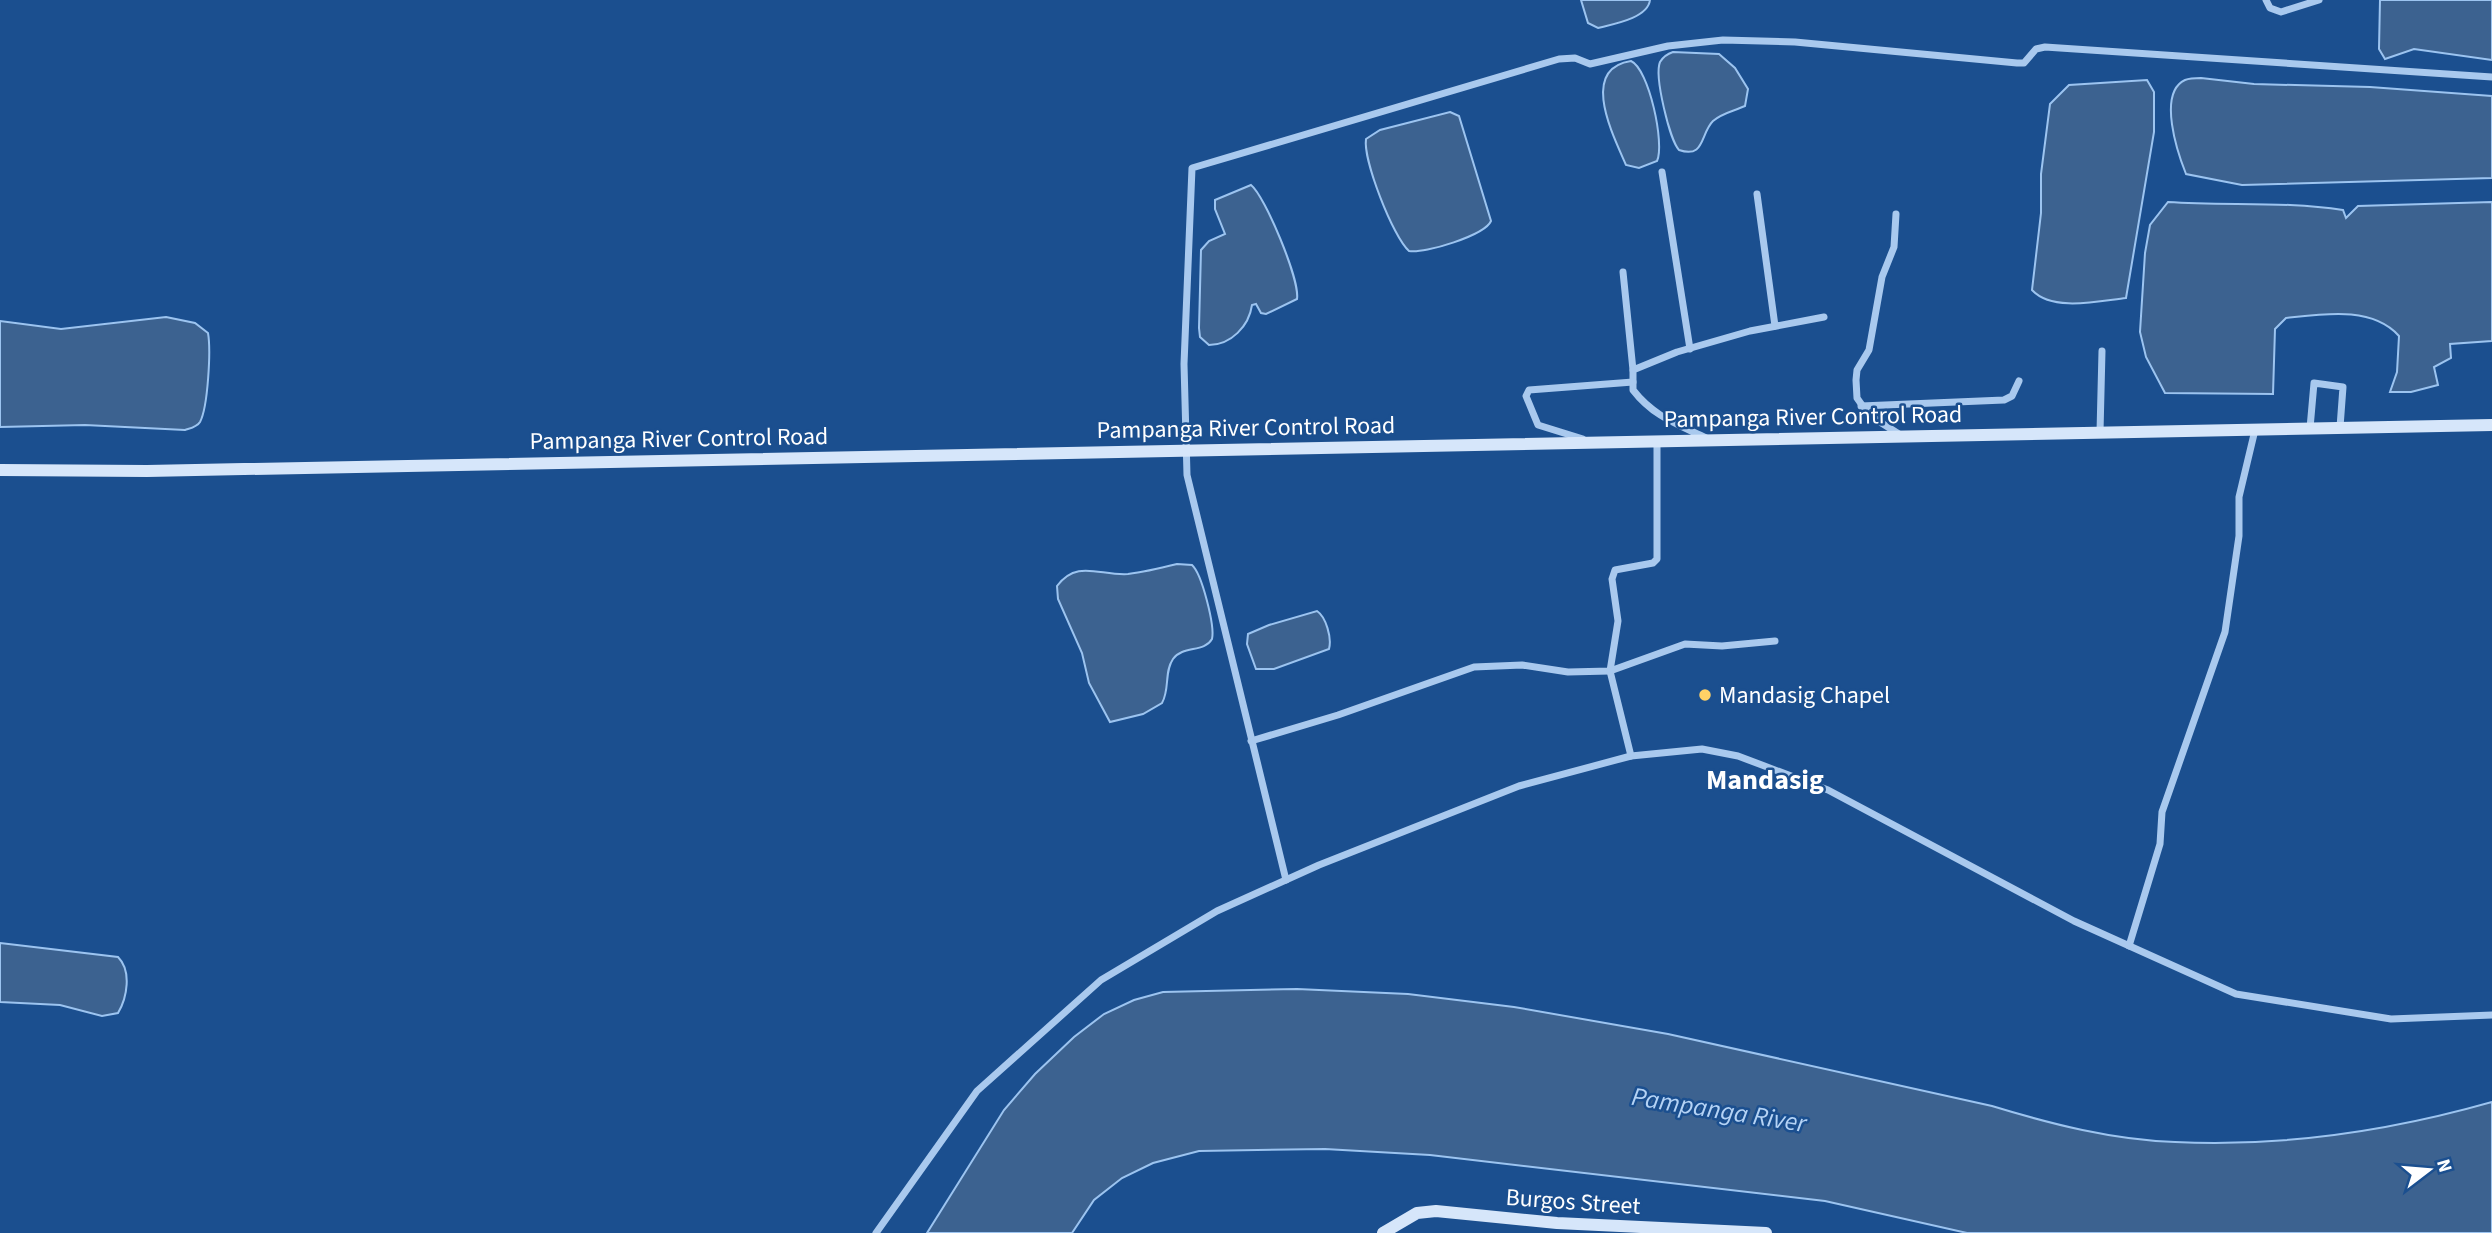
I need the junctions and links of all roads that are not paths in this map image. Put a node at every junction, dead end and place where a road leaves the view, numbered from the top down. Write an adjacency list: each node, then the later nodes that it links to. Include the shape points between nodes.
1 (2266, 0): 2 (street, via 2270,8 2281,12)
2 (2319, 0)
3 (2492, 77): 25 (street, via 2045,47 2017,63 1795,42 1723,40 1668,46 1590,64 1575,58 1559,59 1192,167 1184,364)
4 (1662, 172): 10 (street)
5 (1757, 194): 9 (street)
6 (1896, 214): 15 (street, via 1894,247 1882,277 1870,350 1857,370)
7 (1623, 272): 12 (street)
8 (1824, 317): 9 (street)
9 (1774, 326): 10 (street)
10 (1690, 349): 12 (street)
11 (2102, 351): 20 (street)
12 (1633, 370): 14 (street)
13 (2020, 381): 15 (street, via 2012,396 2004,400)
14 (1633, 382): 22 (street, via 1633,390 1648,408); 23 (street, via 1529,390 1527,404 1538,425)
15 (1861, 405): 21 (street)
16 (2492, 425): 17 (main road, Pampanga River Control Road)
17 (2340, 427): 18 (main road, Pampanga River Control Road); 18 (street, via 2343,387 2314,383)
18 (2310, 428): 19 (main road, Pampanga River Control Road)
19 (2255, 429): 20 (main road, Pampanga River Control Road); 32 (street, via 2239,497 2239,536 2225,632 2162,812 2160,844)
20 (2100, 432): 21 (main road, Pampanga River Control Road)
21 (1903, 437): 22 (main road, Pampanga River Control Road)
22 (1710, 440): 24 (main road, Pampanga River Control Road)
23 (1594, 442): 24 (main road, Pampanga River Control Road); 25 (main road, Pampanga River Control Road)
24 (1657, 442): 28 (street, via 1657,559 1615,570 1612,579 1618,621)
25 (1187, 449): 26 (main road, Pampanga River Control Road, via 147,471); 29 (street, via 1191,496)
26 (0, 470)
27 (1775, 640): 28 (street, via 1722,646 1685,644)
28 (1610, 671): 29 (street, via 1474,667); 30 (street)
29 (1251, 741): 31 (street)
30 (1631, 756): 31 (street, via 1519,786); 32 (street, via 1702,749 1738,756 1828,790)
31 (1286, 880): 35 (street, via 1217,911 1101,980 977,1091)
32 (2129, 946): 33 (street, via 2236,994 2391,1019)
33 (2492, 1015)
34 (1682, 1231): 36 (main road, Burgos Street, via 1436,1211 1417,1213); 37 (main road, Burgos Street)
35 (876, 1233)
36 (1383, 1233)
37 (1766, 1233)

